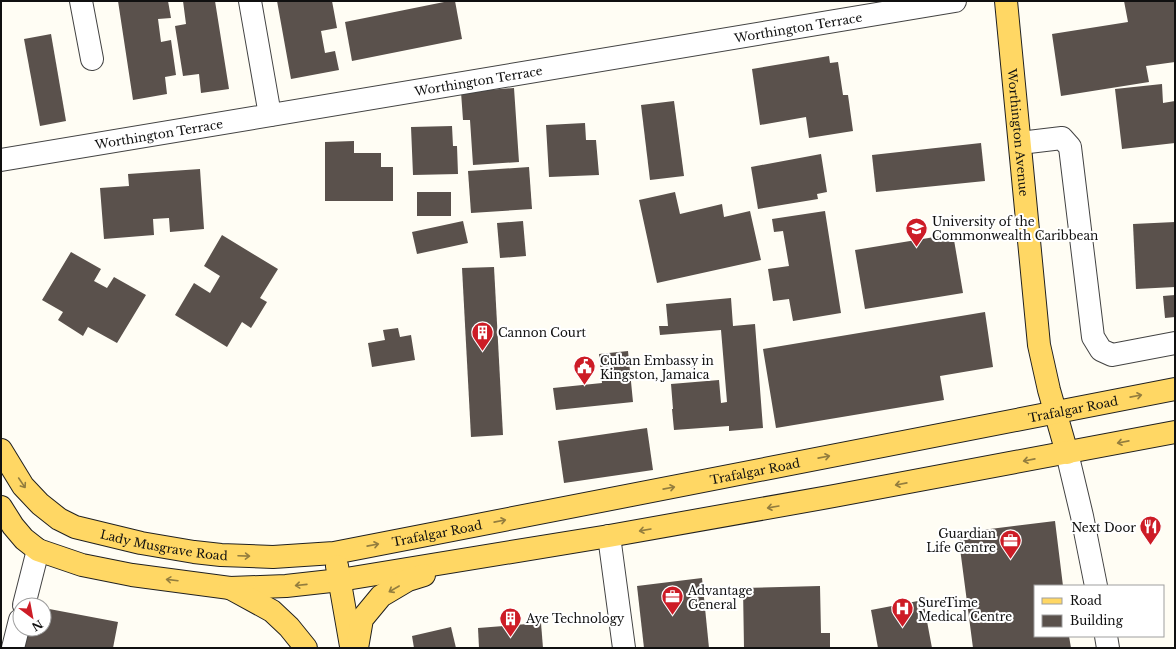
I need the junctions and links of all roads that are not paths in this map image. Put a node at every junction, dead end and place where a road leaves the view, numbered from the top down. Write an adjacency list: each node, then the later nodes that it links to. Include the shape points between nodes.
1 (81, 1): 5 (street)
2 (250, 1): 6 (street)
3 (955, 1): 6 (street, Worthington Terrace)
4 (1006, 1): 7 (main road, Worthington Avenue)
5 (92, 59)
6 (270, 116): 8 (street, Worthington Terrace)
7 (1020, 142): 9 (street, via 1062,138 1070,147 1093,337 1101,350 1112,355); 11 (main road, Worthington Avenue, via 1039,345)
8 (1, 160)
9 (1175, 343)
10 (1175, 389): 11 (main road, Trafalgar Road, one-way to 10)
11 (1056, 412): 14 (main road, Worthington Avenue); 18 (main road, Trafalgar Road, one-way to 11)
12 (1175, 432): 14 (main road, one-way to 14)
13 (1, 450): 18 (main road, Lady Musgrave Road, one-way to 18, via 23,486 40,504 59,519 75,526 141,543 221,555 273,557)
14 (1067, 453): 16 (main road, one-way to 16); 21 (street)
15 (1, 508): 17 (main road, via 24,540)
16 (609, 536): 19 (main road); 30 (street)
17 (38, 550): 22 (main road, one-way to 17, via 125,574 82,565); 23 (street)
18 (334, 553): 20 (main road)
19 (469, 559): 20 (main road); 29 (main road, one-way to 29, via 408,580 382,596 362,619)
20 (340, 580): 22 (main road, one-way to 22, via 286,586); 28 (main road)
21 (1096, 585)
22 (230, 588): 27 (main road, via 272,611)
23 (26, 597)
24 (16, 637): 26 (street)
25 (1106, 637): 31 (street)
26 (13, 648)
27 (306, 648)
28 (352, 648)
29 (357, 648)
30 (624, 648)
31 (1108, 648)

